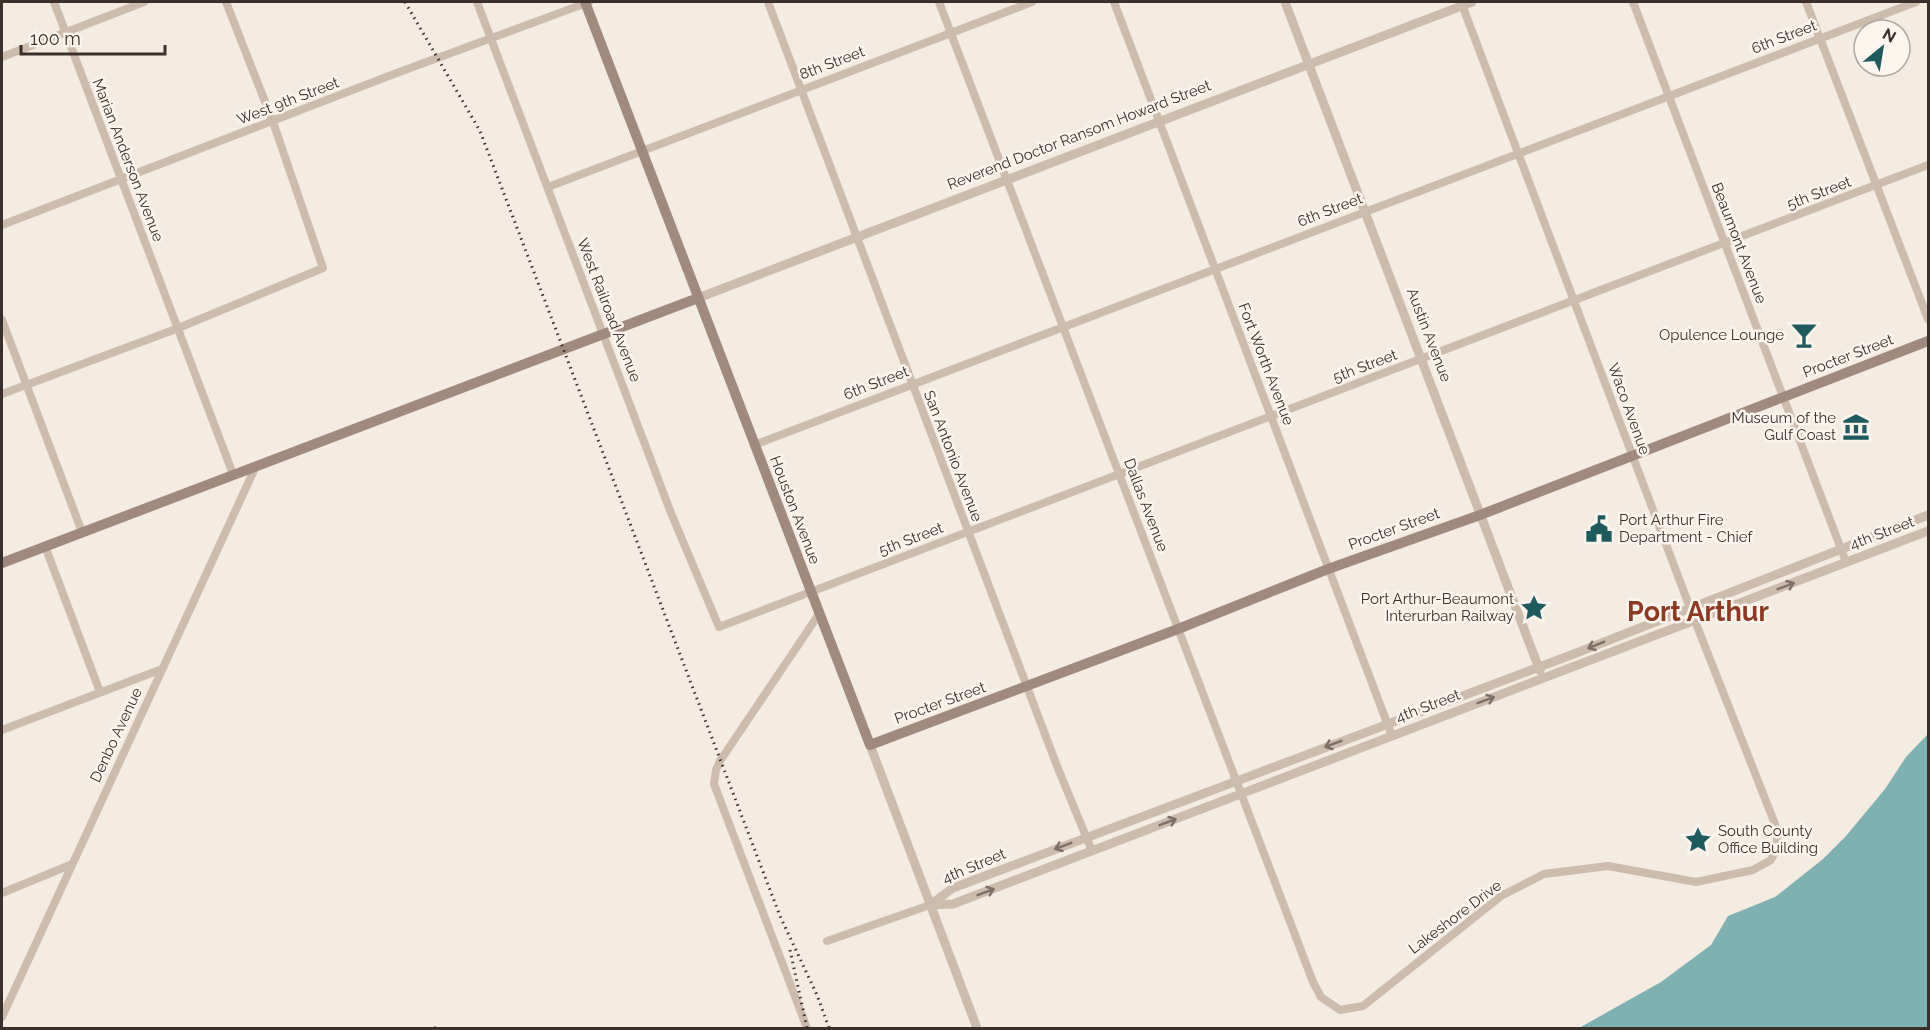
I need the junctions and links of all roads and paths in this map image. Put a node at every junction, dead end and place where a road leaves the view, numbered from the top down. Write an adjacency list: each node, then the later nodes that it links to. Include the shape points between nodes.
1 (54, 2): 15 (street, Marian Anderson Avenue)
2 (144, 2): 15 (street)
3 (226, 2): 24 (street)
4 (477, 2): 18 (street, West Railroad Avenue)
5 (587, 2): 18 (street, West 9th Street); 25 (main road, Houston Avenue)
6 (768, 2): 21 (street, San Antonio Avenue)
7 (939, 2): 16 (street, Dallas Avenue)
8 (1032, 2): 16 (street, 8th Street)
9 (1114, 2): 23 (street, Fort Worth Avenue)
10 (1285, 2): 20 (street, Austin Avenue)
11 (1633, 2): 22 (street, Beaumont Avenue)
12 (1806, 2): 17 (street)
13 (1916, 2): 17 (street, 6th Street)
14 (1465, 3): 20 (street, Reverend Doctor Ransom Howard Street); 26 (street, Waco Avenue)
15 (65, 32): 19 (street); 29 (street, Marian Anderson Avenue)
16 (951, 32): 21 (street, 8th Street); 28 (street, Dallas Avenue)
17 (1820, 38): 22 (street, 6th Street); 30 (street)
18 (491, 39): 24 (street, West 9th Street); 31 (street, West Railroad Avenue)
19 (2, 57)
20 (1308, 64): 23 (street, Reverend Doctor Ransom Howard Street); 32 (street, Austin Avenue)
21 (801, 90): 25 (street, 8th Street); 34 (street, San Antonio Avenue)
22 (1668, 96): 26 (street, 6th Street); 35 (street, Beaumont Avenue)
23 (1160, 120): 28 (street, Reverend Doctor Ransom Howard Street); 36 (street, Fort Worth Avenue)
24 (273, 122): 29 (street, West 9th Street); 42 (street, via 323,268)
25 (642, 150): 31 (street, 8th Street); 37 (main road, Houston Avenue)
26 (1518, 153): 32 (street, 6th Street); 38 (street, Waco Avenue)
27 (1929, 165): 30 (street, 5th Street)
28 (1008, 178): 34 (street, Reverend Doctor Ransom Howard Street); 41 (street, Dallas Avenue)
29 (120, 180): 33 (street, West 9th Street); 42 (street, Marian Anderson Avenue)
30 (1875, 186): 35 (street, 5th Street); 39 (street)
31 (548, 187): 43 (street, West Railroad Avenue)
32 (1365, 212): 36 (street, 6th Street); 45 (street, Austin Avenue)
33 (2, 225)
34 (856, 237): 37 (street, Reverend Doctor Ransom Howard Street); 47 (street, San Antonio Avenue)
35 (1724, 243): 38 (street, 5th Street); 49 (street, Beaumont Avenue)
36 (1215, 268): 41 (street, 6th Street); 50 (street, Fort Worth Avenue)
37 (698, 298): 43 (main road); 51 (main road, Houston Avenue)
38 (1574, 301): 45 (street, 5th Street); 52 (street, Waco Avenue)
39 (1929, 319)
40 (2, 320): 46 (street)
41 (1064, 326): 47 (street, 6th Street); 55 (street, Dallas Avenue)
42 (176, 328): 46 (street); 54 (street, Marian Anderson Avenue)
43 (604, 333): 53 (main road); 70 (street, West Railroad Avenue, via 671,513)
44 (1929, 341): 49 (main road, Procter Street)
45 (1422, 359): 50 (street, 5th Street); 56 (street, Austin Avenue)
46 (26, 384): 48 (street); 59 (street)
47 (912, 384): 51 (street, 6th Street); 60 (street, San Antonio Avenue)
48 (2, 394)
49 (1783, 398): 52 (main road, Procter Street); 62 (street, Beaumont Avenue)
50 (1271, 416): 55 (street, 5th Street); 65 (street, Fort Worth Avenue)
51 (754, 445): 66 (main road, Houston Avenue)
52 (1632, 455): 56 (main road, Procter Street); 67 (street, Waco Avenue)
53 (256, 466): 54 (main road); 73 (street, Denbo Avenue)
54 (233, 474): 59 (main road)
55 (1120, 474): 60 (street, 5th Street); 71 (street, Dallas Avenue)
56 (1480, 514): 65 (main road, Procter Street); 72 (street, Austin Avenue)
57 (1929, 514): 62 (street, 4th Street)
58 (1929, 531): 63 (street, 4th Street)
59 (82, 532): 61 (main road)
60 (968, 532): 66 (street, 5th Street); 75 (street, San Antonio Avenue)
61 (45, 546): 64 (main road); 76 (street)
62 (1840, 548): 63 (street, Beaumont Avenue); 67 (street, 4th Street)
63 (1846, 562): 69 (street, 4th Street, one-way to 63)
64 (2, 563)
65 (1328, 569): 71 (main road, Procter Street); 77 (street, Fort Worth Avenue)
66 (811, 592): 68 (main road, Houston Avenue); 70 (street, 5th Street)
67 (1690, 608): 69 (street, Waco Avenue); 72 (street, 4th Street, one-way to 72)
68 (819, 614): 80 (main road, Houston Avenue); 92 (street, via 720,761 714,784)
69 (1695, 621): 74 (street, 4th Street); 83 (street, Waco Avenue)
70 (719, 627)
71 (1178, 628): 75 (main road, Procter Street); 81 (street, Dallas Avenue)
72 (1538, 666): 74 (street, Austin Avenue); 77 (street, 4th Street)
73 (162, 669): 76 (street); 86 (street, Denbo Avenue)
74 (1543, 679): 79 (street, 4th Street, one-way to 74)
75 (1027, 687): 80 (main road, Procter Street); 84 (street, San Antonio Avenue)
76 (100, 692): 78 (street)
77 (1387, 723): 79 (street, Fort Worth Avenue); 81 (street, 4th Street, one-way to 81)
78 (2, 730)
79 (1392, 736): 82 (street, 4th Street)
80 (870, 745): 88 (street, Houston Avenue)
81 (1235, 780): 82 (street, Dallas Avenue); 84 (street, 4th Street)
82 (1240, 794): 85 (street, 4th Street, one-way to 82); 90 (street, Dallas Avenue, via 1313,982 1321,997)
83 (1775, 825): 90 (street, Lakeshore Drive, via 1778,845 1771,860 1753,870 1696,882 1608,866 1544,874 1501,896 1363,1006)
84 (1086, 837): 85 (street, San Antonio Avenue); 88 (street, 4th Street, one-way to 88, via 953,888)
85 (1092, 851): 88 (street, 4th Street, one-way to 85, via 953,904)
86 (70, 865): 87 (street); 91 (street, Denbo Avenue)
87 (2, 892)
88 (930, 905): 89 (street); 93 (street, Houston Avenue)
89 (827, 941)
90 (1340, 1010)
91 (2, 1017)
92 (807, 1029)
93 (977, 1029)

